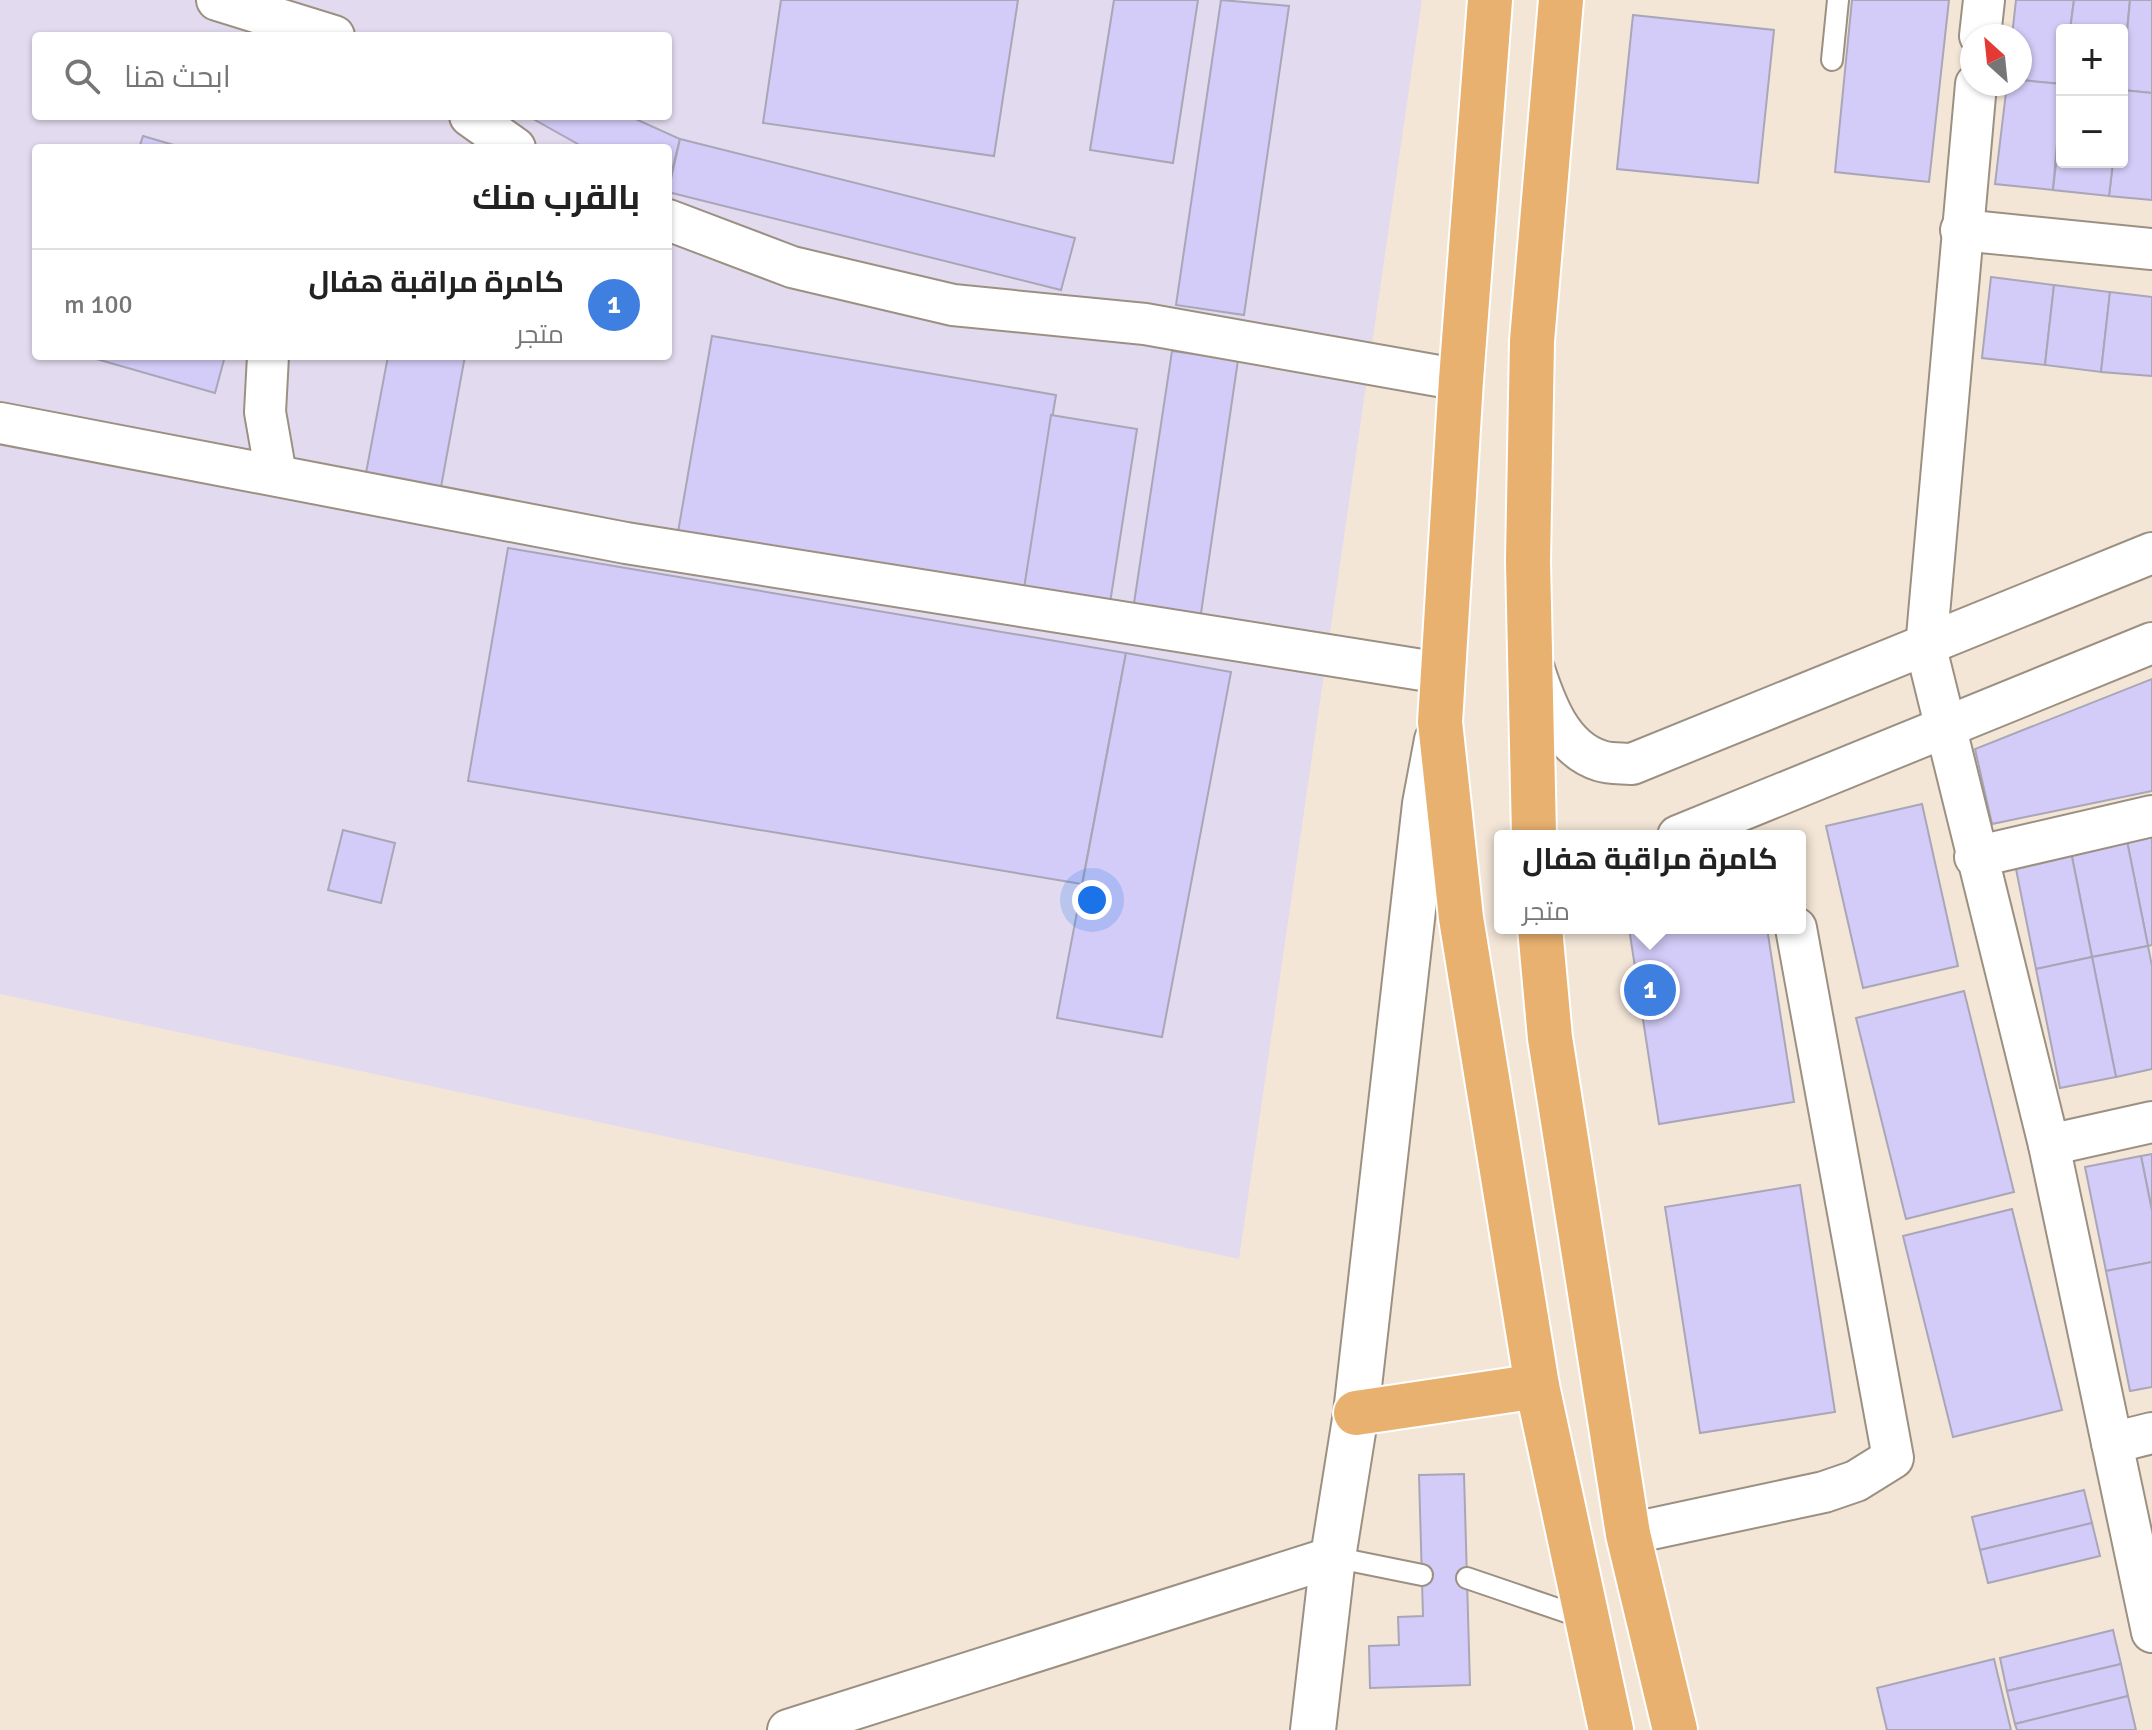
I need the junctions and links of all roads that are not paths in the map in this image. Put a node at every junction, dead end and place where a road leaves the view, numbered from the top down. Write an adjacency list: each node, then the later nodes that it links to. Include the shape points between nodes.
1 (217, 0): 7 (street)
2 (1490, 0): 16 (main road)
3 (1561, 0): 22 (main road, via 1532,341)
4 (1838, 0): 8 (lane)
5 (1984, 0): 6 (street)
6 (1981, 24)
7 (321, 32)
8 (1832, 60)
9 (1975, 96): 13 (street)
10 (476, 120): 11 (street)
11 (509, 144)
12 (672, 222): 16 (street, via 792,267 953,305 1145,324)
13 (1961, 230): 14 (street); 21 (street)
14 (2152, 249)
15 (268, 360): 18 (street, via 265,412)
16 (1461, 380): 23 (main road)
17 (0, 423): 18 (street)
18 (276, 475): 23 (street, via 626,543)
19 (2152, 553): 21 (street)
20 (2152, 643): 25 (street)
21 (1926, 648): 22 (street, via 1632,764 1599,761 1573,743 1548,713); 25 (street)
22 (1530, 657): 28 (main road)
23 (1441, 673): 24 (main road)
24 (1440, 722): 37 (main road, via 1461,918); 38 (street, via 1425,804)
25 (1945, 727): 27 (street); 30 (street)
26 (2152, 816): 30 (street)
27 (1775, 818): 29 (street)
28 (1534, 830)
29 (1710, 830)
30 (1975, 857): 36 (street)
31 (1540, 934): 34 (main road)
32 (1555, 934): 34 (street)
33 (1797, 934): 41 (street, via 1893,1458 1856,1481 1824,1492)
34 (1544, 988): 41 (main road)
35 (2152, 1122): 36 (street)
36 (2049, 1145): 40 (street)
37 (1537, 1386): 38 (main road); 45 (main road)
38 (1356, 1413): 42 (street)
39 (2152, 1433): 40 (street)
40 (2112, 1443): 46 (street)
41 (1628, 1534): 50 (main road)
42 (1333, 1557): 43 (lane); 47 (street); 48 (street)
43 (1422, 1575)
44 (1467, 1578): 45 (lane)
45 (1587, 1619): 49 (main road)
46 (2152, 1632)
47 (788, 1730)
48 (1313, 1730)
49 (1611, 1730)
50 (1675, 1730)

